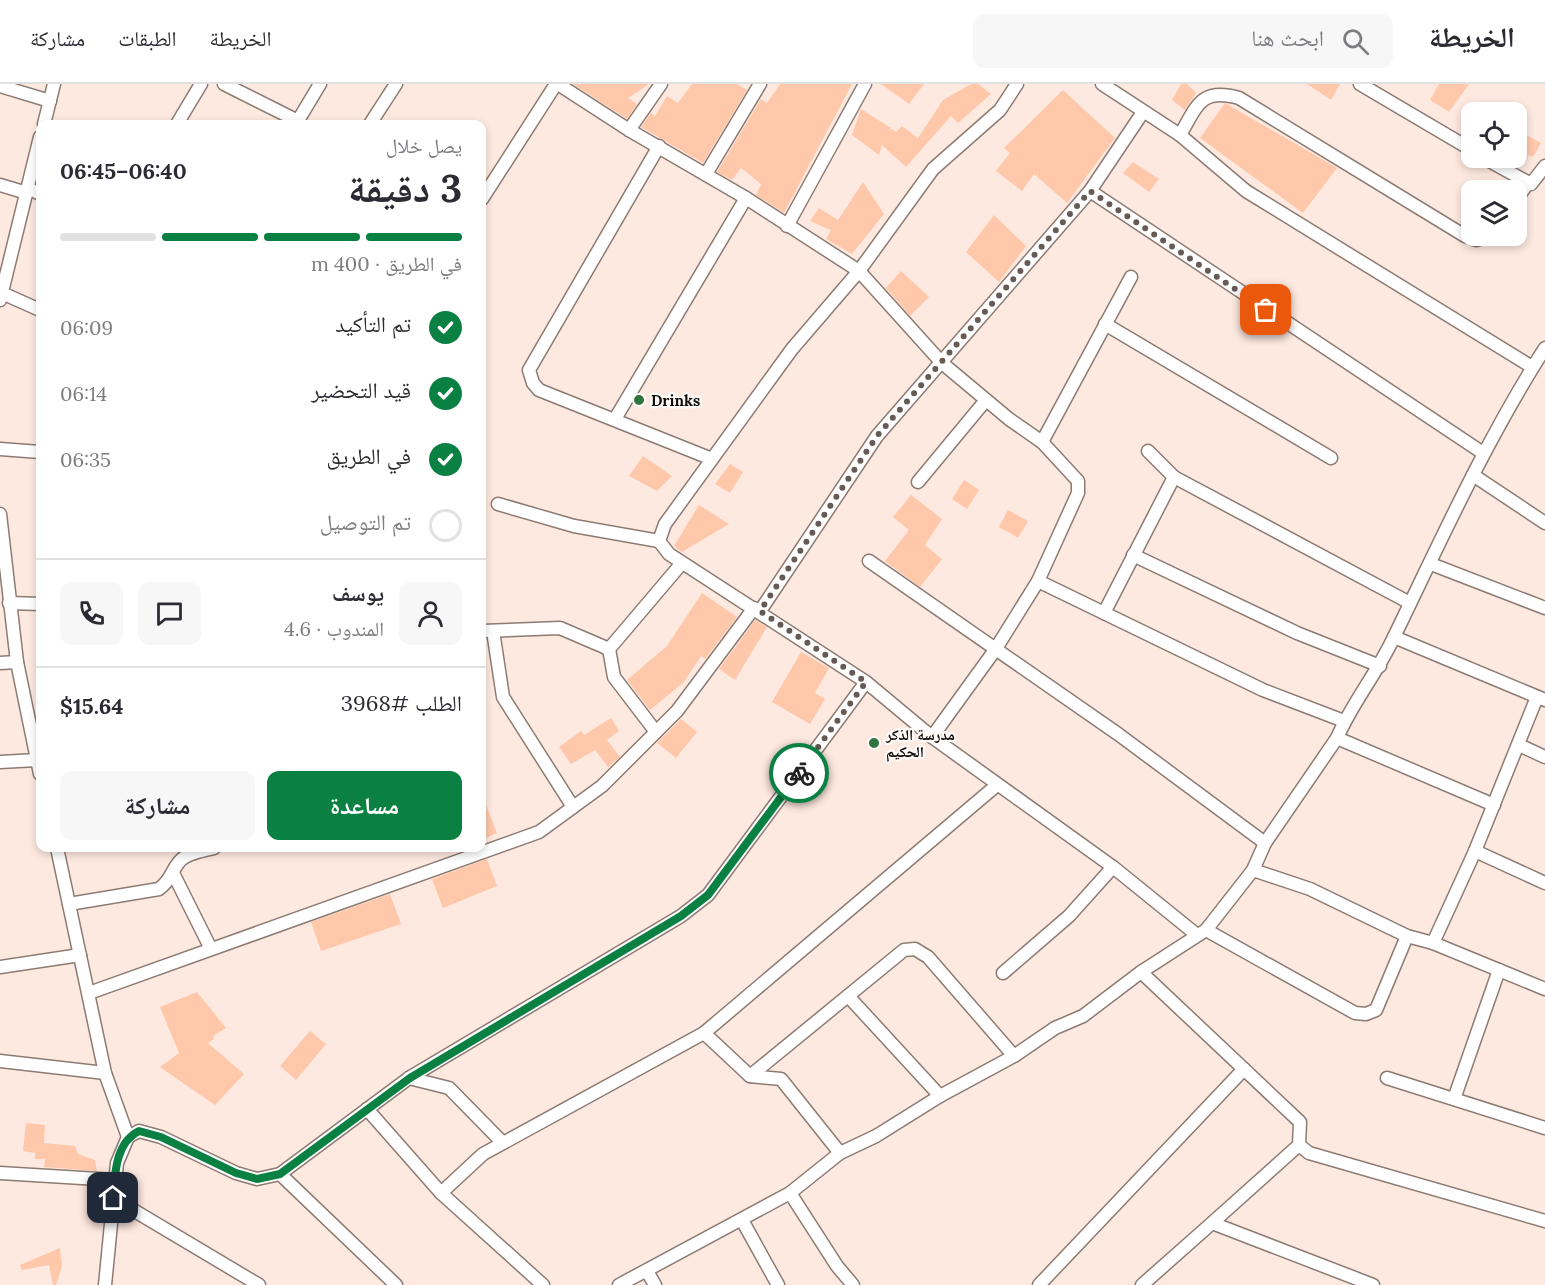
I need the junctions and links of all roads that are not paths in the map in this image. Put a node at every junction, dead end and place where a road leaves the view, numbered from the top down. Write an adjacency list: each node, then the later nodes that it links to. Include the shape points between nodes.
1 (54, 84): 14 (street)
2 (201, 84): 17 (street)
3 (224, 84): 18 (street)
4 (320, 84): 19 (street)
5 (396, 84): 20 (street)
6 (557, 84): 21 (street); 34 (street)
7 (661, 84): 21 (street)
8 (759, 84): 28 (street)
9 (865, 84): 36 (street)
10 (1102, 84): 15 (street)
11 (1360, 84): 23 (street)
12 (0, 86): 14 (street)
13 (1010, 86): 39 (street, via 1000,110 933,169)
14 (50, 101): 16 (street)
15 (1143, 112): 22 (street); 32 (street)
16 (45, 120)
17 (179, 120)
18 (291, 120)
19 (299, 120)
20 (373, 120)
21 (629, 130): 24 (street)
22 (1180, 135): 37 (street, via 1198,104 1210,94 1239,98); 46 (street, via 1246,190)
23 (1461, 144)
24 (659, 146): 28 (street); 48 (street, via 529,370 539,390)
25 (36, 153): 31 (street)
26 (1545, 166): 29 (street, via 1534,183)
27 (1502, 168): 29 (street)
28 (706, 174): 35 (street)
29 (1528, 183)
30 (0, 185): 31 (street)
31 (27, 190): 33 (street); 38 (street)
32 (1090, 191): 45 (street); 53 (street)
33 (36, 193)
34 (486, 193)
35 (746, 198): 36 (street); 48 (street)
36 (787, 226): 39 (street)
37 (1461, 234)
38 (4, 266): 41 (street)
39 (859, 271): 45 (street); 55 (street, via 792,349)
40 (1131, 277): 43 (street)
41 (1, 297): 42 (street)
42 (36, 309)
43 (1105, 324): 49 (street); 54 (street)
44 (1545, 348): 46 (street)
45 (942, 363): 47 (street); 73 (street, via 877,436)
46 (1532, 367): 53 (street)
47 (986, 400): 49 (street); 58 (street)
48 (615, 419): 55 (street)
49 (1042, 442): 68 (street, via 1078,481 1078,493)
50 (0, 449): 52 (street)
51 (1148, 451): 57 (street)
52 (36, 452)
53 (1482, 453): 56 (street)
54 (1331, 458)
55 (712, 459): 62 (street, via 665,524)
56 (1473, 475): 61 (street); 66 (street)
57 (1174, 477): 63 (street); 70 (street)
58 (918, 482)
59 (498, 504): 62 (street, via 574,526)
60 (0, 514): 67 (street)
61 (1545, 523)
62 (659, 541): 65 (street)
63 (1132, 555): 74 (street); 81 (street, via 1296,633)
64 (869, 561): 78 (street)
65 (682, 562): 73 (street); 77 (street)
66 (1431, 564): 70 (street); 72 (street)
67 (3, 567): 69 (street)
68 (1038, 581): 74 (street); 78 (street)
69 (9, 603): 71 (street); 79 (street)
70 (1410, 603): 76 (street)
71 (36, 604)
72 (1545, 608)
73 (757, 610): 82 (street); 85 (street, via 678,711)
74 (1104, 613): 84 (street, via 1263,690)
75 (487, 631): 77 (street, via 560,628); 95 (street, via 503,697)
76 (1394, 637): 81 (street); 83 (street)
77 (609, 649): 85 (street, via 614,677)
78 (995, 650): 86 (street); 96 (street, via 1118,734)
79 (17, 662): 80 (street); 89 (street)
80 (0, 663)
81 (1380, 666): 84 (street)
82 (866, 682): 86 (street); 125 (street, via 708,895 681,916)
83 (1541, 698): 88 (street)
84 (1344, 721): 87 (street)
85 (656, 732): 95 (street, via 602,786)
86 (932, 737): 93 (street)
87 (1337, 738): 94 (street); 96 (street)
88 (1519, 745): 90 (street); 94 (street)
89 (36, 755)
90 (1545, 757)
91 (36, 760): 92 (street)
92 (0, 762)
93 (997, 785): 102 (street); 119 (street)
94 (1494, 806): 98 (street)
95 (573, 807): 97 (street, via 539,832)
96 (1265, 843): 103 (street)
97 (486, 847)
98 (1474, 851): 105 (street); 109 (street)
99 (58, 852): 106 (street)
100 (200, 852): 104 (street, via 186,856)
101 (468, 852): 110 (street)
102 (1113, 867): 107 (street); 115 (street, via 1069,916)
103 (1253, 870): 107 (street); 108 (street, via 1310,890)
104 (173, 873): 106 (street, via 170,881 159,889); 110 (street)
105 (1545, 883)
106 (69, 904): 111 (street)
107 (1201, 932): 108 (street, via 1355,1013 1366,1014 1376,1010); 114 (street)
108 (1407, 936): 109 (street)
109 (1432, 943): 113 (street)
110 (211, 949): 117 (street)
111 (80, 955): 112 (street); 117 (street)
112 (0, 967)
113 (1499, 970): 116 (street); 128 (street)
114 (1141, 972): 120 (street, via 1083,1016 1055,1028); 122 (street)
115 (1003, 973)
116 (1545, 989)
117 (89, 993): 123 (street)
118 (848, 996): 120 (street, via 904,950 915,949 928,957); 124 (street); 127 (street)
119 (704, 1033): 124 (street); 132 (street)
120 (1014, 1056): 127 (street)
121 (0, 1061): 123 (street)
122 (1244, 1069): 133 (street, via 1300,1122); 153 (street)
123 (105, 1073): 131 (street)
124 (750, 1076): 134 (street, via 782,1079)
125 (410, 1078): 129 (street); 132 (street, via 449,1088)
126 (1387, 1078): 128 (street)
127 (940, 1095): 134 (street, via 876,1136)
128 (1454, 1100): 130 (street)
129 (367, 1109): 136 (street); 138 (street)
130 (1545, 1128)
131 (128, 1137): 136 (street, via 139,1131 161,1137 257,1179); 137 (street, via 117,1163)
132 (503, 1143): 138 (street, via 483,1154)
133 (1299, 1145): 142 (street, via 1309,1153); 143 (street)
134 (840, 1153): 139 (street)
135 (0, 1173): 137 (street)
136 (280, 1174): 147 (street)
137 (115, 1180): 140 (street)
138 (441, 1193): 148 (street)
139 (790, 1193): 141 (street); 152 (street)
140 (113, 1198): 145 (street); 146 (street)
141 (742, 1220): 144 (street); 151 (street)
142 (1545, 1221)
143 (1212, 1223): 154 (street); 155 (street)
144 (647, 1271): 149 (street); 150 (street)
145 (102, 1284)
146 (259, 1285)
147 (396, 1285)
148 (543, 1285)
149 (619, 1285)
150 (655, 1285)
151 (778, 1285)
152 (853, 1285)
153 (1039, 1285)
154 (1142, 1285)
155 (1373, 1285)

